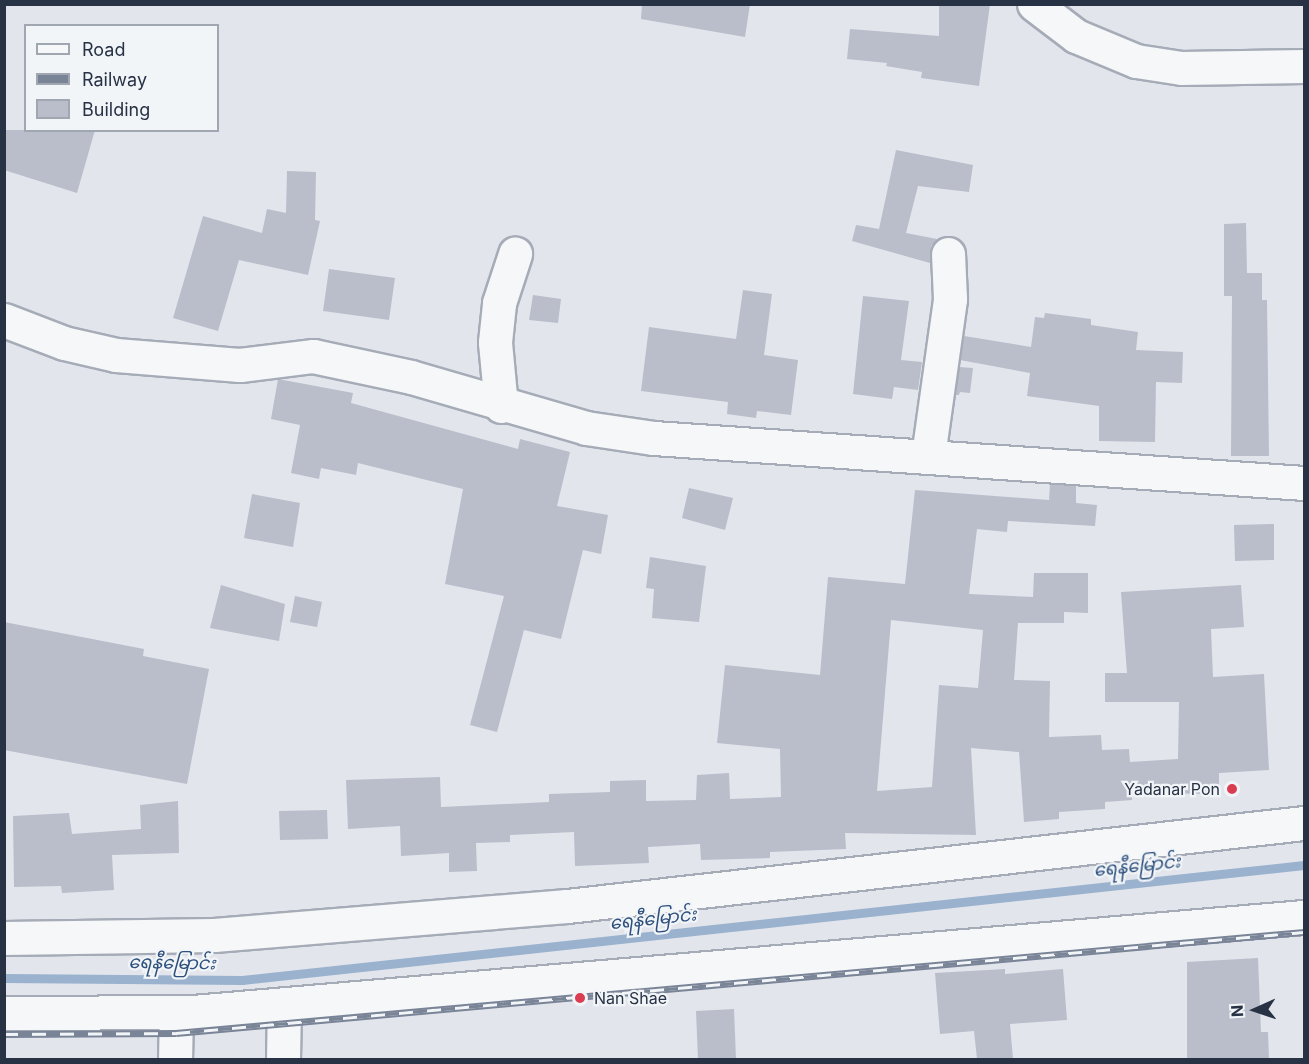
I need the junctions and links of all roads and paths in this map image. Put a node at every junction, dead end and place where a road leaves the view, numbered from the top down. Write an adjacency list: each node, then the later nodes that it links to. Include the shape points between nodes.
1 (1034, 4): 2 (street, via 1076,36 1136,61 1181,68)
2 (1305, 66)
3 (515, 254): 6 (street, via 499,303 495,342)
4 (948, 254): 7 (street, via 950,299)
5 (4, 320): 6 (street, via 64,343 128,356 240,365 313,356 411,378)
6 (501, 406): 7 (street, via 586,428 654,438)
7 (928, 456): 8 (street)
8 (1305, 483)
9 (1305, 823): 11 (street, via 567,906 214,935)
10 (1305, 917): 12 (street)
11 (4, 938)
12 (284, 1005): 14 (street); 16 (street)
13 (4, 1013): 14 (street)
14 (176, 1013): 15 (street)
15 (175, 1059)
16 (284, 1059)

